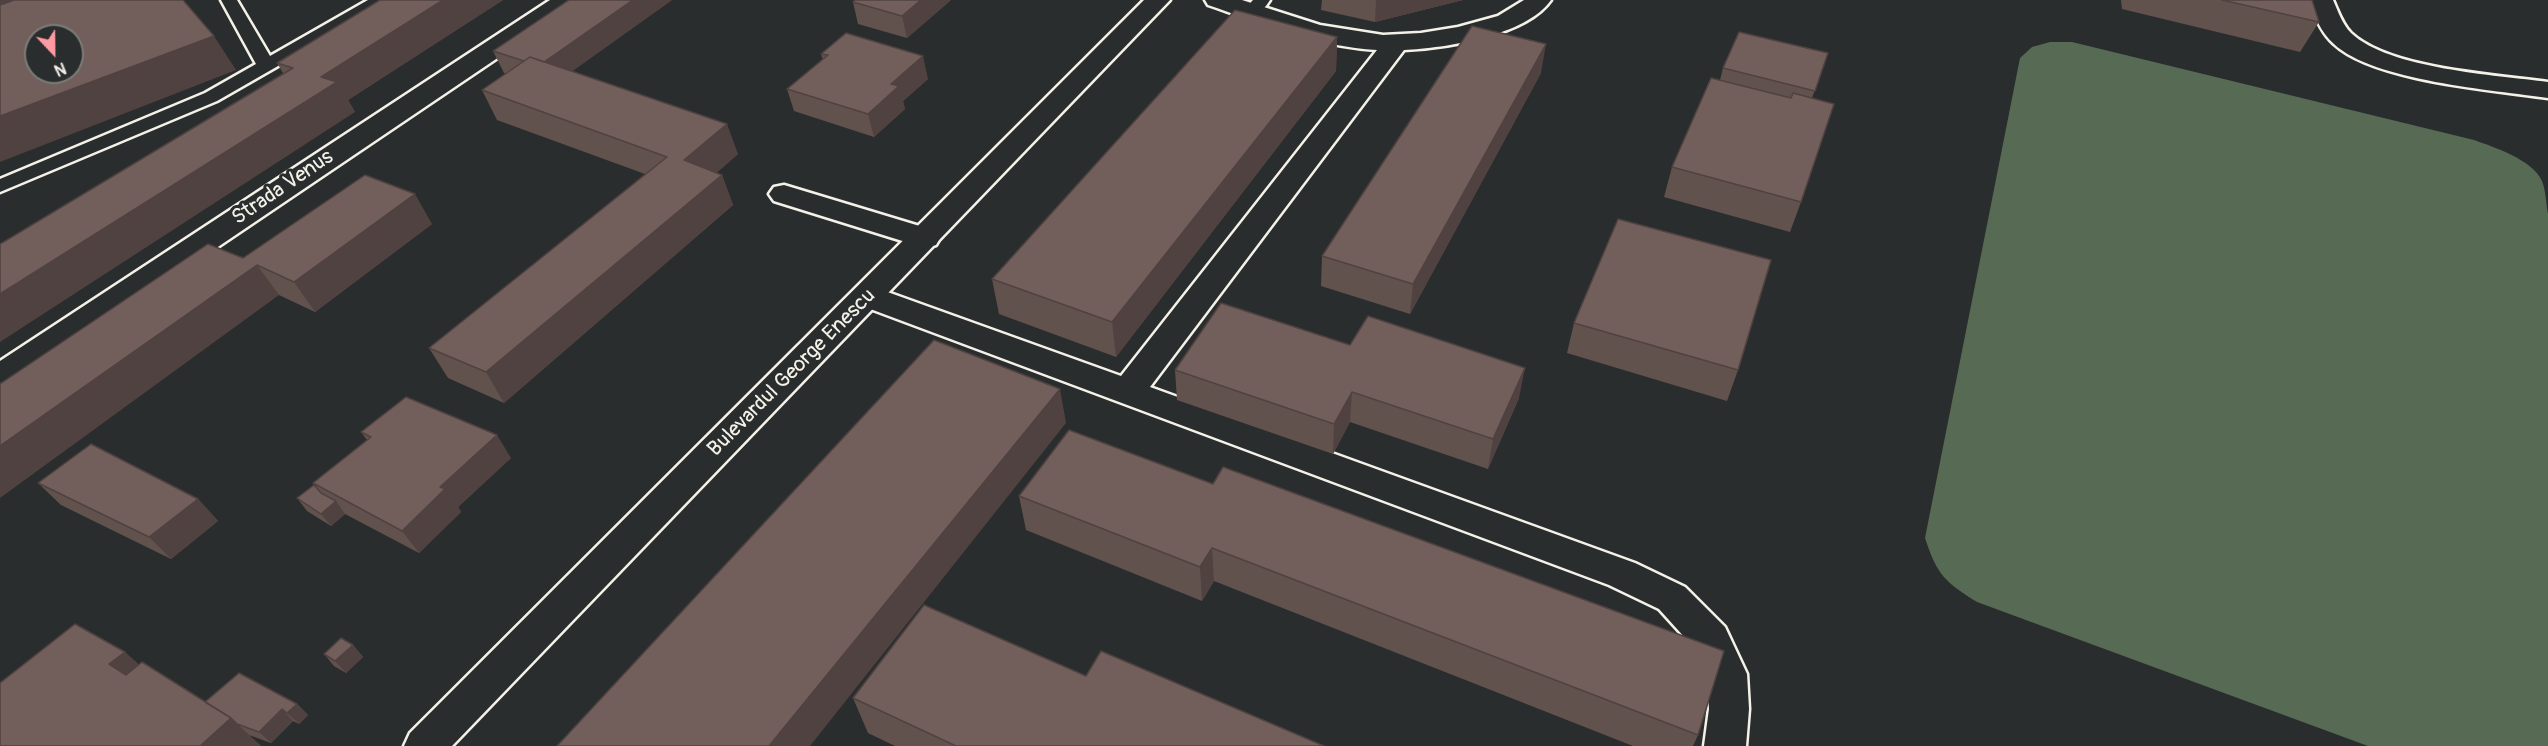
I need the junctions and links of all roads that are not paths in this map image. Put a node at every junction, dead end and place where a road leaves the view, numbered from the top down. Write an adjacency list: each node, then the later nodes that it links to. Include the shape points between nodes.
1 (229, 0): 10 (lane)
2 (380, 0): 10 (lane)
3 (567, 0): 16 (street, Strada Venus)
4 (1158, 0): 14 (street, Bulevardul George Enescu)
5 (1217, 0): 8 (street)
6 (1539, 0): 9 (street, via 1519,16 1492,27)
7 (2321, 0): 11 (street, via 2343,39 2360,51 2397,66)
8 (1257, 6): 9 (street, via 1323,33)
9 (1396, 43): 17 (street)
10 (266, 66): 12 (lane, via 211,97)
11 (2548, 90)
12 (0, 186)
13 (784, 194): 14 (street)
14 (925, 238): 15 (street, Bulevardul George Enescu)
15 (868, 296): 17 (street); 18 (street, Bulevardul George Enescu)
16 (0, 377)
17 (1127, 393): 19 (street, via 1622,574 1672,598 1711,639 1727,674 1730,709)
18 (425, 746)
19 (1725, 746)

